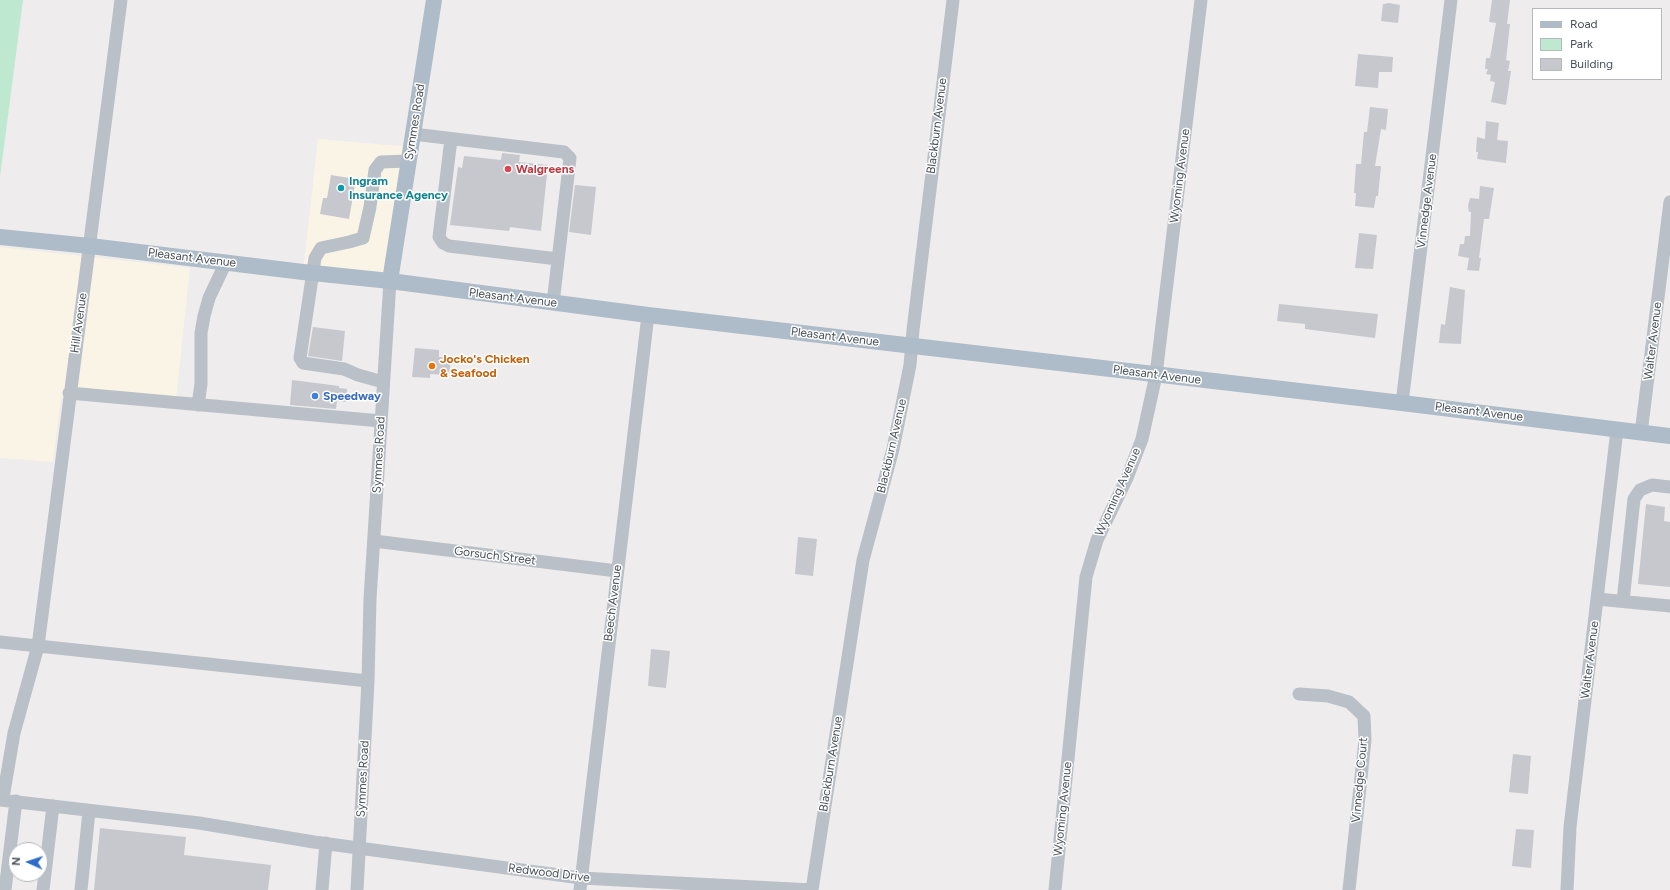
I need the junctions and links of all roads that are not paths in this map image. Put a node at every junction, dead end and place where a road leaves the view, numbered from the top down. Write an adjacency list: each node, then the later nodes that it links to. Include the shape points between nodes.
1 (121, 0): 11 (street, Hill Avenue)
2 (434, 0): 6 (main road, Symmes Road)
3 (953, 0): 18 (street, Blackburn Avenue)
4 (1201, 0): 19 (street, Wyoming Avenue)
5 (1451, 0): 22 (street, Vinnedge Avenue)
6 (413, 134): 7 (street); 8 (main road, Symmes Road)
7 (450, 139): 12 (street, via 439,237 449,246); 12 (street, via 564,152 570,158)
8 (409, 161): 14 (street, via 381,162 375,170 363,238 321,248 315,258); 15 (main road, Symmes Road)
9 (1670, 202): 26 (street, Walter Avenue)
10 (0, 237): 11 (main road, Pleasant Avenue)
11 (90, 246): 13 (main road, Pleasant Avenue); 21 (street, Hill Avenue)
12 (558, 259): 16 (street)
13 (226, 262): 14 (main road, Pleasant Avenue); 23 (street, via 209,298 204,316)
14 (314, 273): 15 (main road, Pleasant Avenue); 20 (street, via 300,358 303,363 344,369)
15 (390, 281): 16 (main road, Pleasant Avenue); 20 (street, Symmes Road)
16 (553, 303): 17 (main road, Pleasant Avenue)
17 (648, 315): 18 (main road, Pleasant Avenue); 30 (street, Beech Avenue)
18 (911, 346): 19 (main road, Pleasant Avenue); 50 (street, Blackburn Avenue, via 910,365 893,450 863,560)
19 (1156, 375): 22 (main road, Pleasant Avenue); 51 (street, Wyoming Avenue, via 1142,438 1127,478 1096,540 1086,577)
20 (383, 382): 24 (street, Symmes Road)
21 (70, 393): 23 (street); 35 (street, Hill Avenue)
22 (1402, 402): 25 (main road, Pleasant Avenue)
23 (198, 405): 24 (street)
24 (381, 421): 29 (street, Symmes Road)
25 (1617, 430): 26 (main road, Pleasant Avenue); 31 (street, Walter Avenue)
26 (1641, 433): 27 (main road, Pleasant Avenue)
27 (1670, 436)
28 (1670, 487): 32 (street, via 1652,485 1640,490 1634,499)
29 (374, 541): 30 (street, Gorsuch Street); 36 (street, Symmes Road)
30 (616, 571): 44 (street, Beech Avenue)
31 (1597, 599): 32 (street); 53 (street, Walter Avenue, via 1570,827)
32 (1623, 601): 33 (street)
33 (1670, 606)
34 (0, 642): 35 (street)
35 (38, 646): 36 (street); 38 (street, Hill Avenue, via 14,733)
36 (368, 681): 43 (street, Symmes Road)
37 (1299, 694): 52 (street, Vinnedge Court, via 1328,696 1349,702 1364,716 1365,740)
38 (2, 796): 39 (street, Redwood Drive)
39 (16, 801): 40 (street, Redwood Drive); 45 (street)
40 (53, 806): 41 (street, Redwood Drive); 46 (street)
41 (90, 811): 42 (street, Redwood Drive, via 199,823); 47 (street)
42 (326, 843): 43 (street, Redwood Drive); 48 (street)
43 (360, 847): 44 (street, Redwood Drive); 49 (street, Symmes Road)
44 (581, 884): 50 (street, Redwood Drive)
45 (5, 890)
46 (43, 890)
47 (81, 890)
48 (322, 890)
49 (357, 890)
50 (812, 890)
51 (1055, 890)
52 (1350, 890)
53 (1567, 890)

